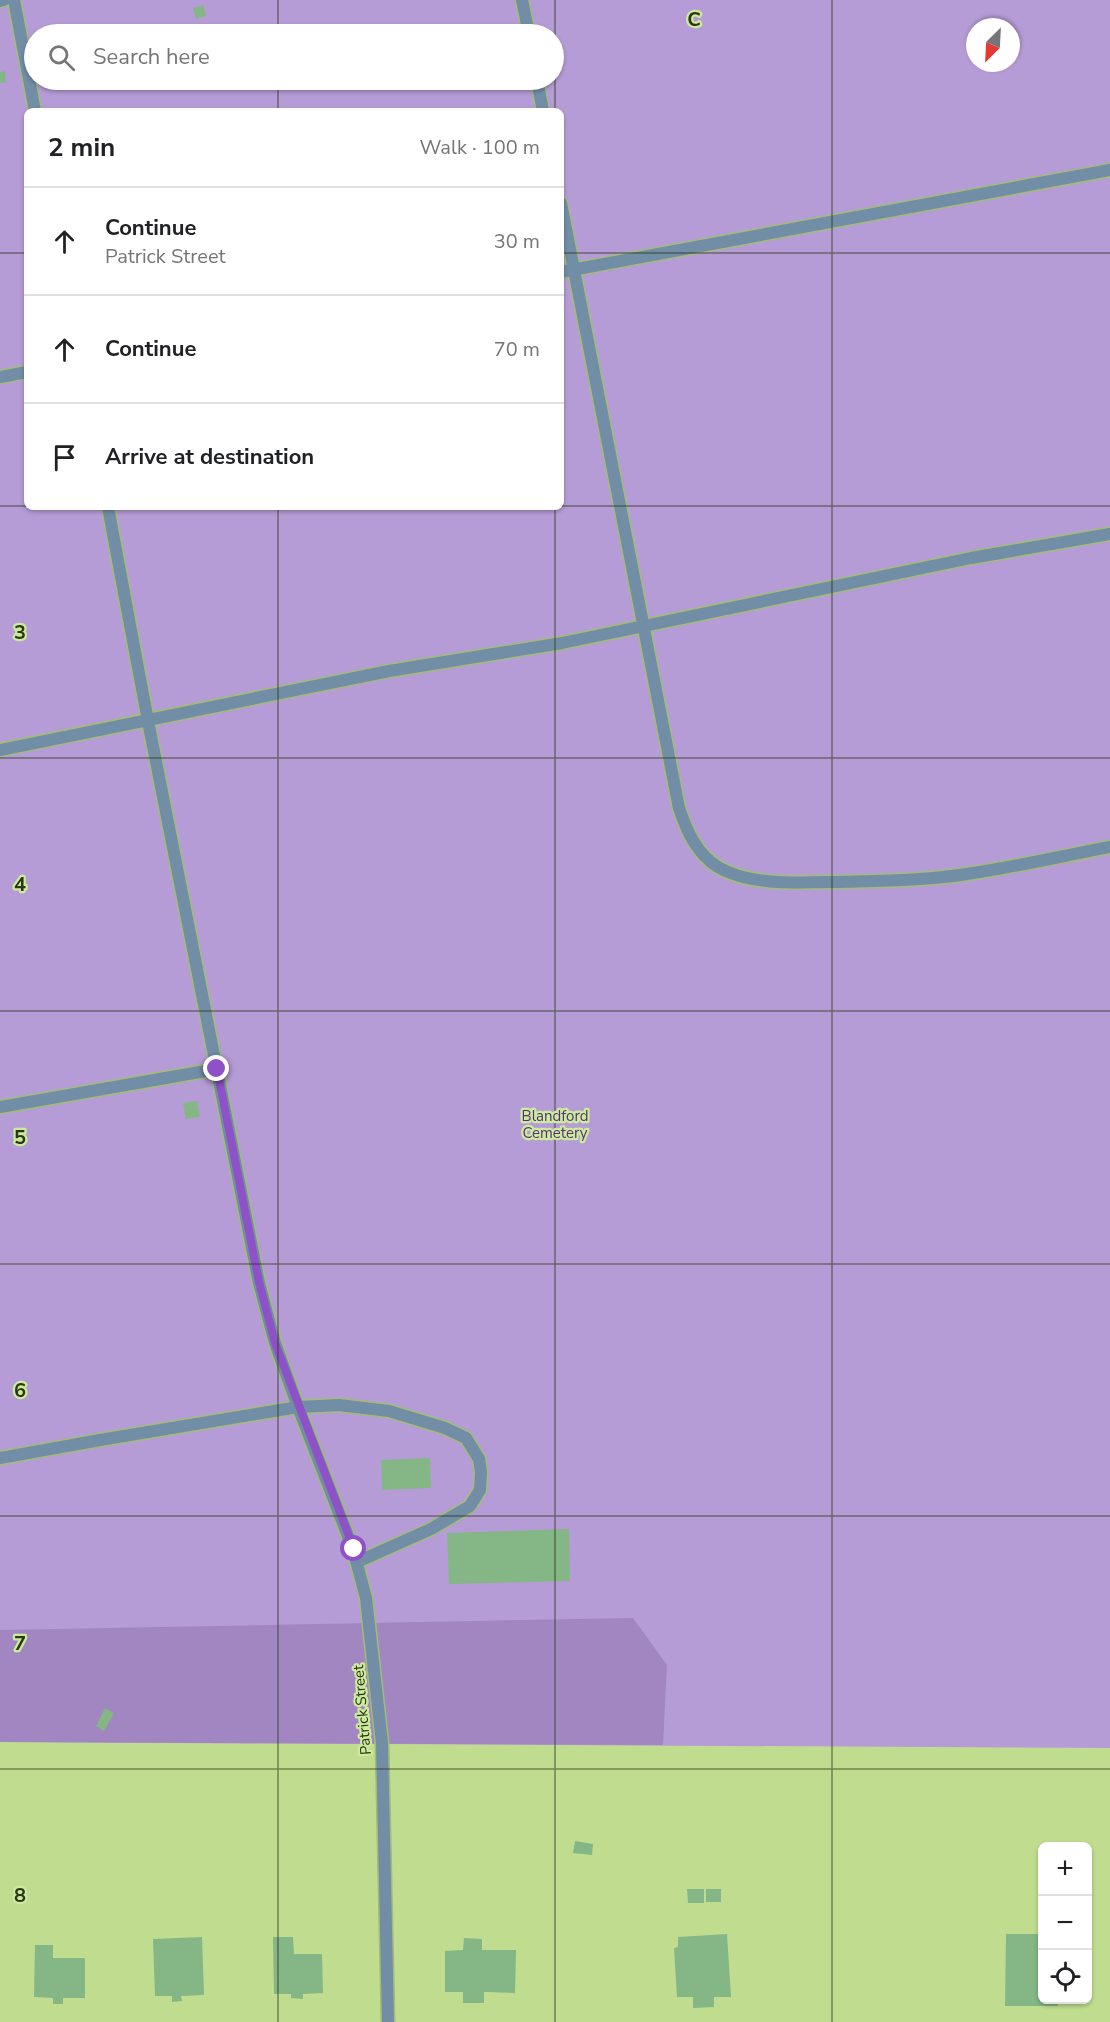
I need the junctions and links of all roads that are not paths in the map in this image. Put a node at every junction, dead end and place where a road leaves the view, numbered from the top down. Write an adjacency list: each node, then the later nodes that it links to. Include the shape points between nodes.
1 (14, 0): 4 (street)
2 (522, 0): 3 (street)
3 (527, 24)
4 (24, 53)
5 (31, 90): 7 (street)
6 (539, 90): 8 (street)
7 (34, 108)
8 (542, 108)
9 (1110, 170): 11 (street)
10 (564, 218): 11 (street)
11 (574, 270): 12 (street); 17 (street)
12 (564, 272)
13 (24, 373): 14 (street)
14 (0, 377)
15 (109, 510): 18 (street, Patrick Street)
16 (1110, 534): 17 (street, via 971,558)
17 (642, 626): 18 (street, via 389,671); 20 (street, via 679,808 701,854 720,868 747,879 801,883 892,881 965,874)
18 (148, 721): 19 (street); 21 (street, Patrick Street)
19 (0, 750)
20 (1110, 847)
21 (217, 1069): 22 (street); 23 (street, Patrick Street, via 259,1282)
22 (0, 1107)
23 (298, 1407): 24 (street); 25 (street, Patrick Street); 25 (street, via 389,1411 466,1438 479,1459 480,1490 470,1506 431,1529)
24 (0, 1458)
25 (357, 1562): 26 (street, Patrick Street, via 366,1598 382,1743)
26 (388, 2022)

